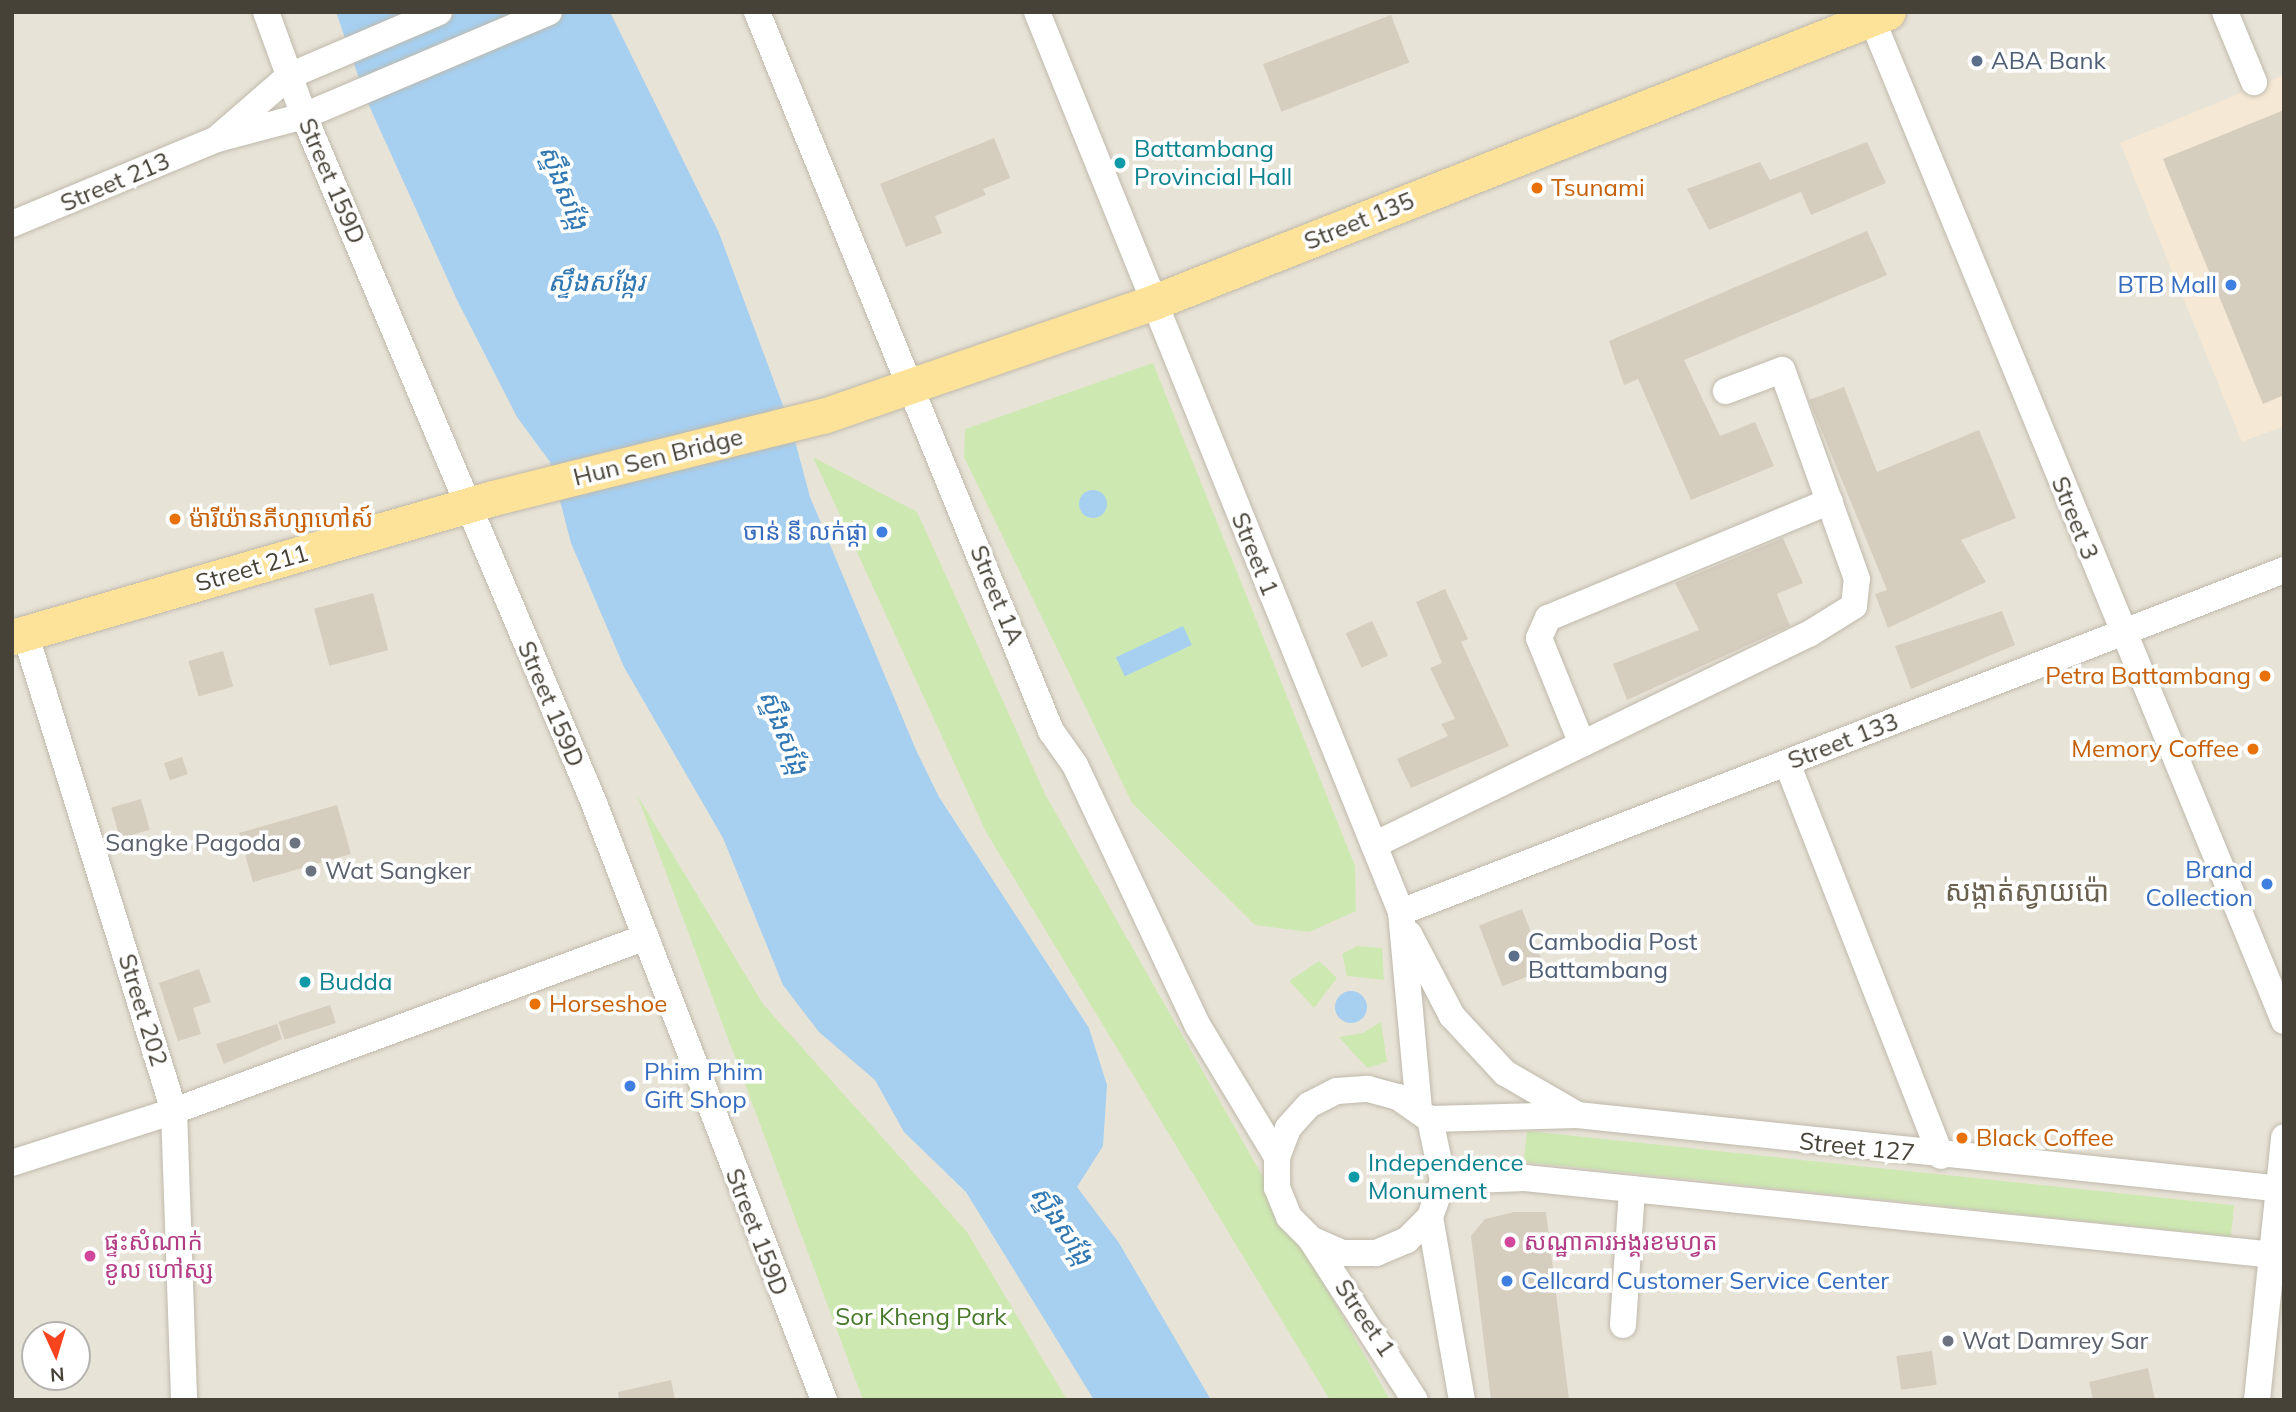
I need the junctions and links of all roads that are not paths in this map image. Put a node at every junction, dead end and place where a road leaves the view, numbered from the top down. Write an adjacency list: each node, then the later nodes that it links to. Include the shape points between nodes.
1 (266, 12): 8 (street, Street 159D)
2 (439, 12): 8 (street, Street 213)
3 (549, 12): 10 (street, Street 213)
4 (757, 12): 14 (street, Street 1A)
5 (1037, 12): 13 (street, Street 1)
6 (2225, 12): 9 (street)
7 (1877, 14): 13 (main road, Street 135); 20 (street, Street 3)
8 (289, 76): 10 (street, Street 159D); 11 (street, Street 213)
9 (2254, 82)
10 (304, 116): 11 (street, Street 213); 18 (street, Street 159D)
11 (217, 139): 12 (street, Street 213)
12 (12, 224)
13 (1154, 302): 14 (main road, Street 135); 24 (street, Street 1)
14 (911, 385): 16 (main road, Street 135); 33 (street, Street 1A, via 1051,731 1075,765 1198,1026)
15 (1726, 391): 17 (street, via 1782,370)
16 (823, 416): 18 (main road, Hun Sen Bridge)
17 (1830, 501): 22 (street, via 1857,579 1854,606 1809,634); 22 (street, via 1548,618 1539,638)
18 (481, 502): 21 (main road, Street 211); 26 (street, Street 159D)
19 (2284, 570): 20 (street, Street 133)
20 (2122, 634): 23 (street, Street 133); 27 (street, Street 3)
21 (19, 635): 28 (street, Street 202)
22 (1582, 744): 24 (street)
23 (1787, 763): 25 (street, Street 133); 32 (street)
24 (1374, 845): 25 (street, Street 1)
25 (1402, 917): 29 (street, Street 1); 30 (street, via 1452,1016 1505,1073)
26 (646, 937): 28 (street); 43 (street, Street 159D)
27 (2284, 1021)
28 (174, 1111): 34 (street); 42 (street, Street 202)
29 (1425, 1114): 30 (street, Street 127); 33 (street, via 1368,1089 1337,1091 1309,1105 1288,1128); 35 (street)
30 (1577, 1115): 32 (street, Street 127)
31 (2284, 1137): 37 (street)
32 (1941, 1156): 37 (street, Street 127)
33 (1277, 1157): 39 (street, via 1277,1188 1285,1207)
34 (12, 1163)
35 (1443, 1181): 36 (street, via 1525,1178); 38 (street)
36 (1632, 1189): 40 (street); 41 (street)
37 (2281, 1189): 40 (street)
38 (1430, 1216): 39 (street, via 1407,1240 1376,1253 1342,1253); 45 (street)
39 (1311, 1239): 44 (street, Street 1)
40 (2278, 1255): 46 (street)
41 (1623, 1325)
42 (184, 1400)
43 (824, 1400)
44 (1415, 1400)
45 (1462, 1400)
46 (2257, 1400)

